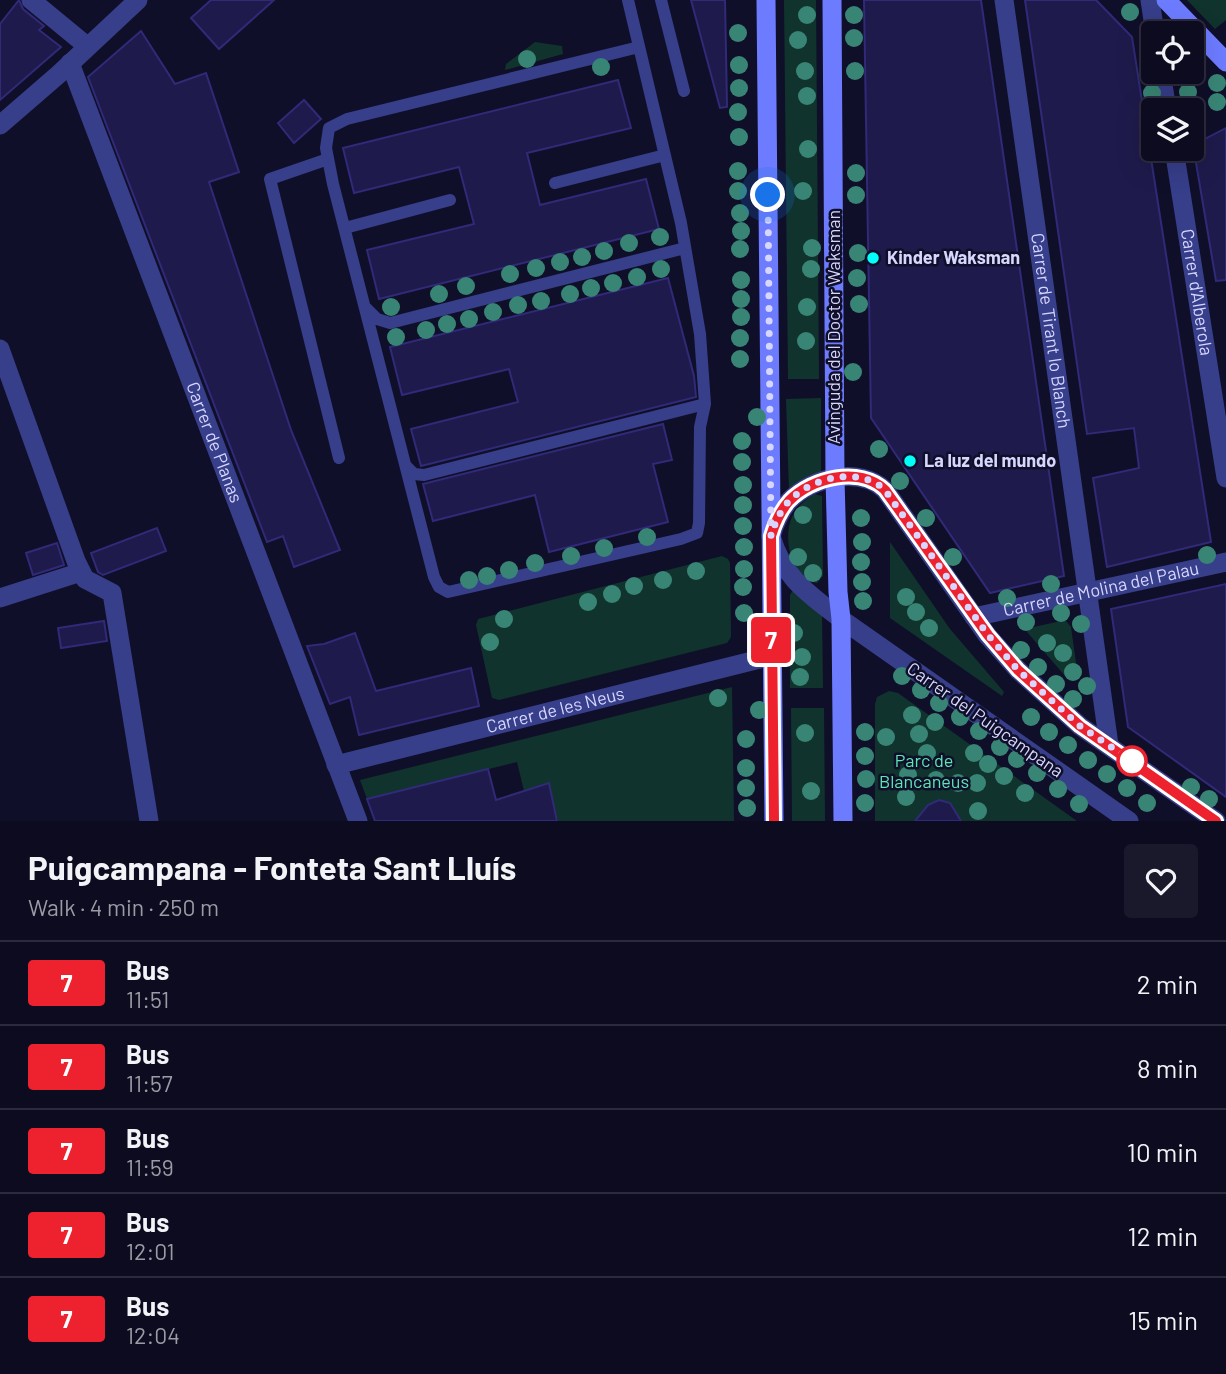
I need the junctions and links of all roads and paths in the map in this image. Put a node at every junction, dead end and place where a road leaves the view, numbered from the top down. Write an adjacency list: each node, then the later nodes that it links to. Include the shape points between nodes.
1 (31, 0): 11 (street)
2 (138, 0): 11 (street)
3 (628, 0): 12 (lane)
4 (661, 0): 15 (lane)
5 (766, 0): 31 (main road)
6 (832, 0): 29 (main road, Avinguda del Doctor Waksman)
7 (1004, 0): 34 (street, Carrer de Tirant lo Blanch)
8 (1150, 0): 10 (street)
9 (1166, 0): 13 (main road)
10 (1153, 21)
11 (88, 46): 14 (street)
12 (639, 47): 17 (lane); 18 (lane, via 347,119 329,128)
13 (1226, 62)
14 (70, 63): 16 (street); 40 (street, Carrer de Planas)
15 (684, 91)
16 (0, 125)
17 (665, 155): 20 (lane); 23 (lane)
18 (328, 159): 22 (lane); 27 (lane, via 270,179)
19 (1176, 161): 30 (street, Carrer d'Alberola)
20 (555, 183)
21 (450, 200): 22 (lane)
22 (345, 228): 24 (lane)
23 (685, 248): 24 (lane, via 390,323); 26 (lane)
24 (366, 308): 28 (lane)
25 (0, 349): 33 (street)
26 (705, 404): 28 (lane, via 424,475 414,474); 28 (lane, via 700,427 697,533 448,592 439,587 435,577)
27 (339, 458)
28 (406, 466)
29 (835, 478): 31 (street, via 790,500); 36 (street, via 864,477 885,490); 37 (main road, Avinguda del Doctor Waksman)
30 (1226, 478)
31 (771, 536): 37 (street, Carrer del Puigcampana, via 789,576); 38 (main road)
32 (1226, 562): 34 (street, Carrer de Molina del Palau)
33 (79, 566): 35 (street); 41 (street, via 85,579 112,593)
34 (1088, 593): 36 (street, Carrer de Molina del Palau); 39 (street, Carrer de Tirant lo Blanch)
35 (0, 598)
36 (974, 617): 39 (street, via 1035,687)
37 (841, 619): 44 (main road, Avinguda del Doctor Waksman); 45 (street, Carrer del Puigcampana)
38 (772, 656): 40 (street, Carrer de les Neus); 43 (main road)
39 (1109, 745): 46 (street)
40 (336, 765): 42 (street, Carrer de Planas)
41 (149, 821)
42 (358, 821)
43 (774, 821)
44 (843, 821)
45 (1129, 821)
46 (1216, 821)

